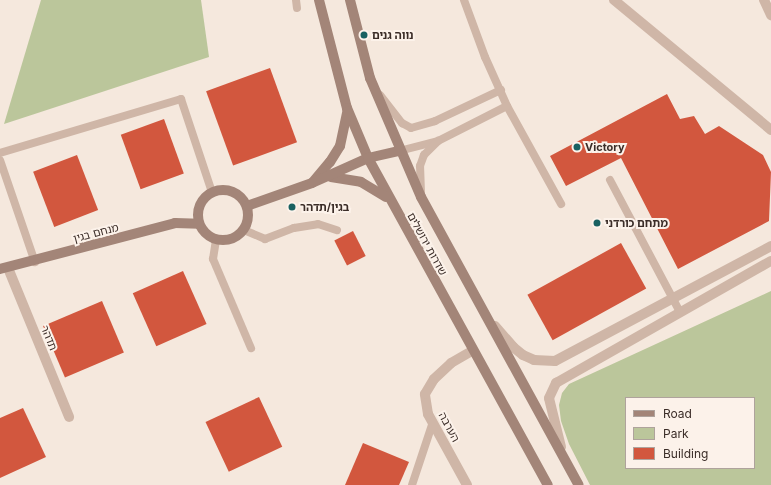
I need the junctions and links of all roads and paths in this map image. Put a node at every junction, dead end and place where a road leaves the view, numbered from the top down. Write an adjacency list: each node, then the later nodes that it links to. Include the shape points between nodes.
1 (319, 0): 10 (main road, שדרות ירושלים)
2 (350, 0): 7 (main road, שדרות ירושלים)
3 (464, 0): 8 (lane)
4 (614, 0): 11 (street)
5 (764, 0): 6 (street)
6 (771, 15)
7 (370, 78): 8 (lane, via 397,117 411,128 435,121); 13 (main road, שדרות ירושלים)
8 (501, 90): 9 (lane)
9 (508, 106): 12 (lane); 23 (lane)
10 (347, 108): 15 (main road, שדרות ירושלים); 19 (main road, via 347,121 340,146)
11 (771, 130)
12 (438, 141): 13 (lane); 21 (lane, via 424,155 420,166)
13 (399, 150): 15 (main road); 21 (main road, שדרות ירושלים)
14 (0, 153): 20 (lane, via 181,99)
15 (368, 158): 17 (main road); 22 (main road, שדרות ירושלים)
16 (0, 160): 31 (lane)
17 (327, 177): 19 (main road); 22 (main road, via 339,177 368,184)
18 (610, 180): 34 (lane)
19 (312, 183): 24 (main road)
20 (212, 192): 24 (main road, via 232,192 243,199); 25 (main road, via 201,202)
21 (421, 198): 33 (main road, שדרות ירושלים)
22 (391, 204): 37 (main road, שדרות ירושלים)
23 (561, 204)
24 (247, 206): 26 (main road, via 248,218)
25 (199, 224): 28 (main road); 31 (main road, מנחם בגין, via 175,223)
26 (244, 230): 27 (lane, via 265,239 294,228 318,224); 28 (main road, via 232,239)
27 (338, 230)
28 (216, 240): 36 (lane, via 213,259)
29 (771, 246): 34 (street)
30 (771, 261): 35 (street)
31 (34, 262): 32 (main road, מנחם בגין)
32 (4, 269): 38 (street, תדהר)
33 (476, 298): 34 (street, via 513,347 530,358 555,361); 40 (main road, שדרות ירושלים)
34 (673, 298): 35 (lane)
35 (680, 312): 40 (street, via 556,383 549,398 550,409)
36 (250, 348)
37 (472, 351): 39 (street, הערבה, via 451,363 434,379 425,394); 43 (main road, שדרות ירושלים)
38 (69, 417)
39 (433, 422): 41 (lane); 42 (street, הערבה)
40 (566, 460): 44 (main road, שדרות ירושלים)
41 (412, 485)
42 (467, 485)
43 (548, 485)
44 (579, 485)

